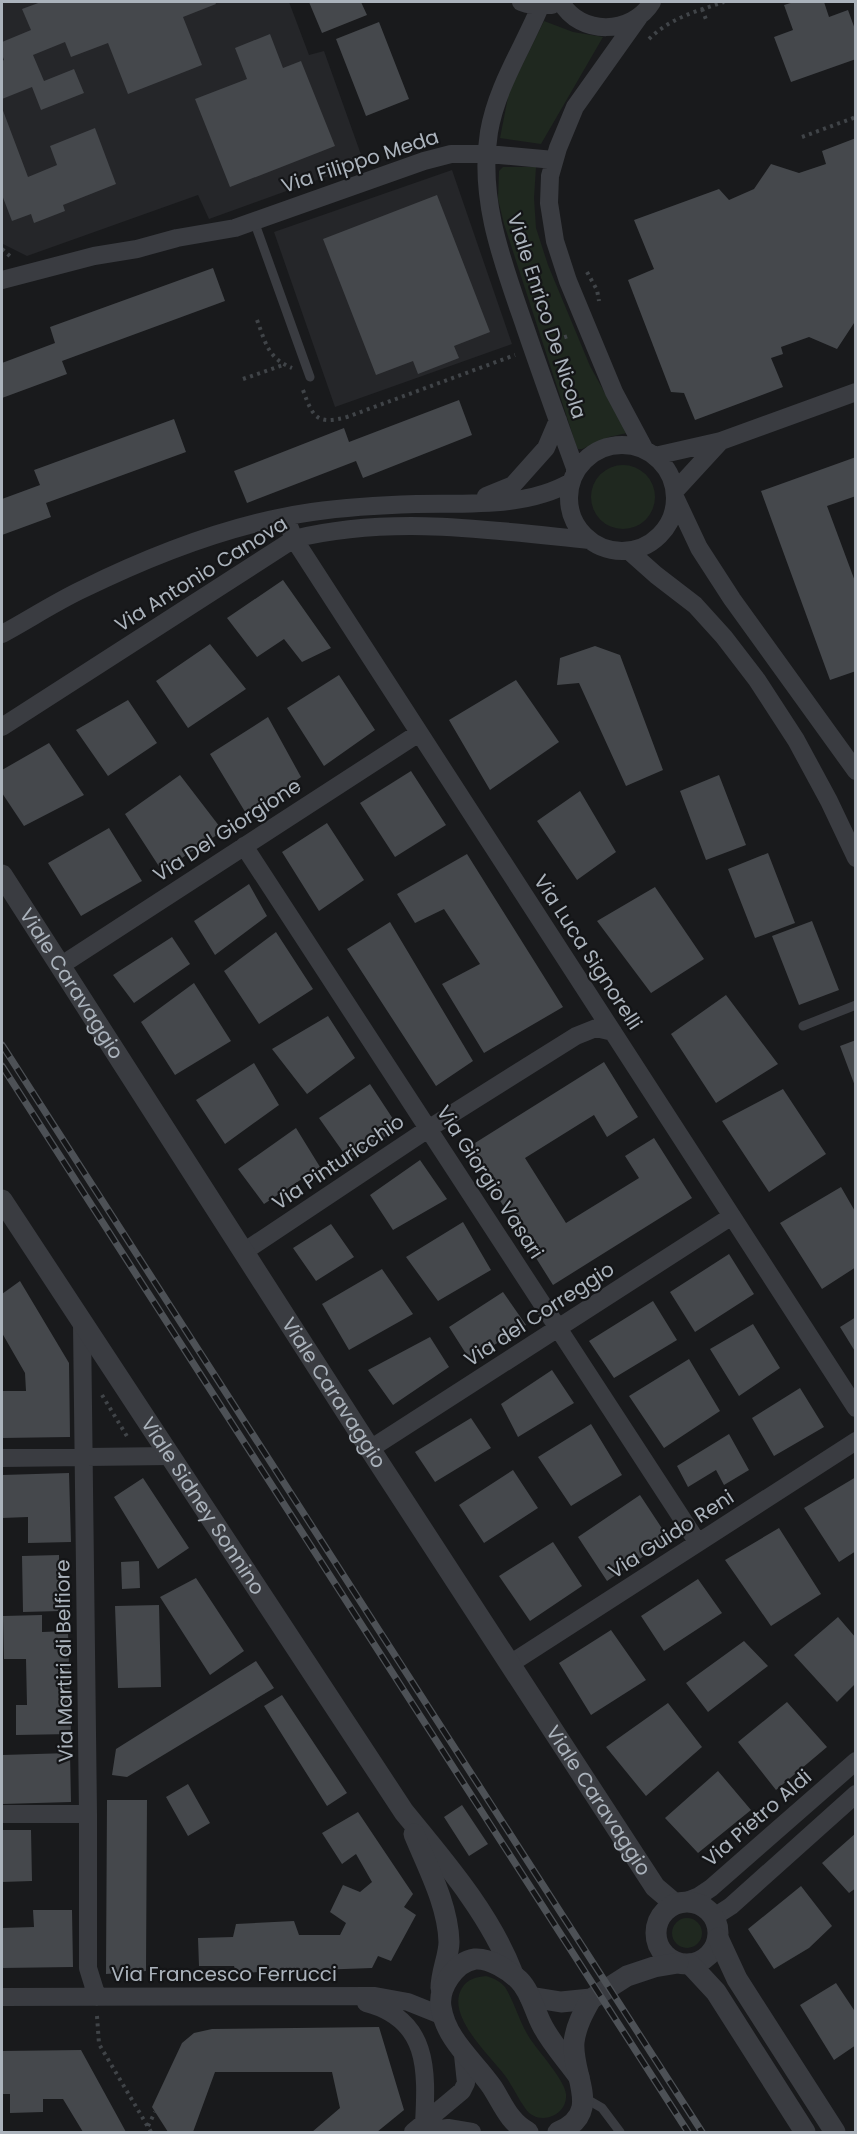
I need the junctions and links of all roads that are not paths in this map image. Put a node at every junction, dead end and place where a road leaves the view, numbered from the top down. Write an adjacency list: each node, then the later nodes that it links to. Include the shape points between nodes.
1 (521, 2): 2 (street)
2 (541, 3): 3 (street); 5 (street, Viale Enrico De Nicola, via 506,76 489,131)
3 (562, 3): 4 (street, Viale Enrico De Nicola, via 582,21 607,28 624,25)
4 (650, 6): 6 (street, Viale Enrico De Nicola, via 575,107)
5 (488, 154): 6 (street, Via Filippo Meda); 7 (street, Via Filippo Meda, via 452,154 424,161); 11 (street, Viale Enrico De Nicola, via 489,213 501,259)
6 (554, 160): 13 (street, Viale Enrico De Nicola, via 549,203 555,241 568,281 614,392)
7 (254, 221): 8 (street, Via Filippo Meda); 9 (lane)
8 (2, 280)
9 (310, 377)
10 (855, 392): 12 (street)
11 (558, 420): 14 (street, Viale Enrico De Nicola, via 575,468); 16 (street, via 546,448 513,485)
12 (721, 441): 13 (street); 15 (street)
13 (650, 453): 14 (street, via 630,445 613,445 591,455); 15 (street, via 664,466)
14 (573, 477): 16 (street, Via Antonio Canova, via 559,489 528,499); 19 (street, via 568,498 571,514)
15 (675, 494): 20 (street, via 673,512 662,532 644,547); 24 (street, via 699,548 726,590)
16 (471, 503): 17 (street, Via Antonio Canova, via 383,505)
17 (286, 518): 18 (street, Via Luca Signorelli); 21 (street, Via Antonio Canova, via 243,527 161,554 80,590)
18 (294, 539): 19 (street, Via Antonio Canova, via 374,526 479,528); 22 (street, Via Antonio Canova); 23 (street, Via Luca Signorelli)
19 (589, 540): 20 (street, via 615,551)
20 (629, 551): 26 (street, via 695,605 757,680 796,740)
21 (2, 634)
22 (2, 727)
23 (419, 733): 25 (street, Via Del Giorgione); 31 (street, Via Luca Signorelli)
24 (855, 771)
25 (244, 846): 28 (street, Via Del Giorgione); 32 (street, Via Giorgio Vasari)
26 (855, 858)
27 (2, 875): 28 (street, Viale Caravaggio)
28 (60, 966): 35 (street, Viale Caravaggio)
29 (855, 1005): 30 (lane)
30 (803, 1026)
31 (613, 1032): 32 (street, Via Pinturicchio, via 596,1029 576,1035); 34 (street, Via Luca Signorelli)
32 (428, 1129): 35 (street, Via Pinturicchio); 37 (street, Via Giorgio Vasari)
33 (2, 1200): 36 (street, Viale Sidney Sonnino)
34 (732, 1216): 37 (street, Via del Correggio); 38 (street, Via Luca Signorelli)
35 (244, 1251): 40 (street, Viale Caravaggio)
36 (82, 1324): 41 (street, Viale Sidney Sonnino); 42 (street, Via Martiri di Belfiore)
37 (558, 1328): 40 (street, Via del Correggio); 44 (street, Via Giorgio Vasari)
38 (855, 1408)
39 (855, 1441): 44 (street, Via Guido Reni)
40 (370, 1449): 45 (street, Viale Caravaggio)
41 (170, 1456): 42 (street); 48 (street, Viale Sidney Sonnino)
42 (84, 1457): 43 (street); 50 (street, Via Martiri di Belfiore)
43 (2, 1458)
44 (698, 1543): 45 (street, Via Guido Reni)
45 (510, 1664): 51 (street, Viale Caravaggio, via 655,1887)
46 (855, 1761): 51 (street, Via Pietro Aldi, via 711,1888)
47 (855, 1794): 52 (street)
48 (404, 1812): 56 (street, Viale Sidney Sonnino, via 439,1854 495,1936); 63 (street, Viale Sidney Sonnino, via 448,1926 449,1945 441,1978)
49 (2, 1814): 50 (street)
50 (88, 1814): 60 (street, Via Martiri di Belfiore, via 87,1968)
51 (679, 1903): 52 (street, Viale Caravaggio, via 701,1905); 53 (street, via 659,1918)
52 (714, 1917): 54 (street)
53 (656, 1934): 55 (street, via 663,1953); 57 (street)
54 (718, 1938): 55 (street, via 703,1960); 72 (street, via 738,1979)
55 (684, 1964): 57 (street, via 654,1967); 71 (street, via 716,1992)
56 (513, 1974): 61 (street, Viale Sidney Sonnino); 63 (street, via 489,1961 475,1959 462,1964 452,1973)
57 (627, 1976): 62 (street)
58 (338, 1996): 60 (street, Via Francesco Ferrucci); 63 (street, Via Francesco Ferrucci, via 375,1996 426,2008); 66 (street, via 382,2007 415,2034 426,2085)
59 (2, 1997): 60 (street, Via Francesco Ferrucci)
60 (97, 1997)
61 (530, 1997): 62 (street, via 561,2002); 65 (street, Viale Sidney Sonnino)
62 (591, 1999): 65 (street, via 579,2018 574,2043)
63 (442, 2007): 64 (street)
64 (463, 2055): 66 (street, via 466,2083 462,2091); 68 (street, via 492,2087 518,2127)
65 (581, 2087): 69 (street, via 580,2115); 70 (lane)
66 (418, 2130): 67 (street, via 448,2128)
67 (472, 2133)
68 (528, 2133)
69 (558, 2133)
70 (620, 2133)
71 (805, 2133)
72 (835, 2133)

